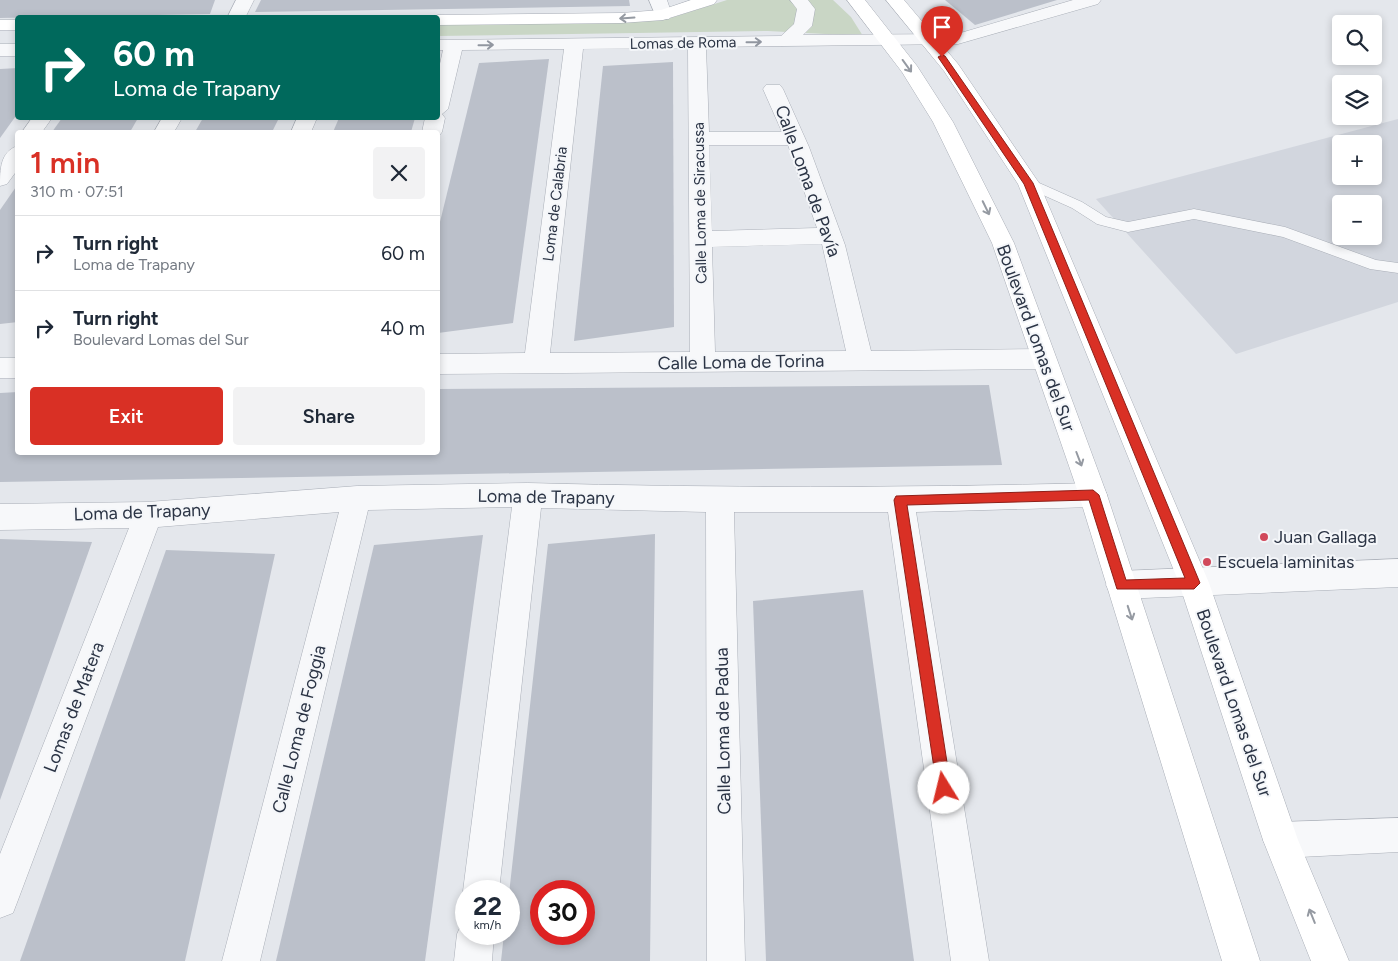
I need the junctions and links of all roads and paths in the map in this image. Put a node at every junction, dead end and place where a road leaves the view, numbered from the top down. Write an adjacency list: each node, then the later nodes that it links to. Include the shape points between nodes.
1 (245, 0): 8 (street)
2 (708, 0): 7 (street, Lomas de Roma)
3 (799, 0): 14 (street, via 806,9 803,26)
4 (856, 0): 13 (street, Boulevard Lomas del Sur)
5 (895, 0): 12 (street, Boulevard Lomas del Sur)
6 (1092, 0): 12 (street, Lomas de Roma, via 958,39)
7 (660, 7): 9 (street, Lomas de Roma, one-way to 9, via 621,18)
8 (238, 15)
9 (440, 20)
10 (15, 24): 11 (street)
11 (0, 25)
12 (928, 40): 13 (street, Lomas de Roma); 26 (street, Boulevard Lomas del Sur, via 951,68)
13 (888, 41): 14 (street, Lomas de Roma); 30 (street, Boulevard Lomas del Sur, one-way to 30, via 943,122 990,217)
14 (786, 42): 15 (street, Lomas de Roma, one-way to 14)
15 (696, 43): 16 (street, Lomas de Roma); 23 (street, Calle Loma de Siracussa)
16 (574, 44): 17 (street, Lomas de Roma, one-way to 16); 34 (street, Loma de Calabria)
17 (446, 45): 21 (street)
18 (0, 50): 19 (street)
19 (15, 50)
20 (773, 89): 22 (street, Calle Loma de Pavía)
21 (440, 93)
22 (794, 138): 23 (street); 27 (street, Calle Loma de Pavía)
23 (699, 139): 28 (street, Calle Loma de Siracussa)
24 (15, 157): 25 (street)
25 (0, 179)
26 (1028, 183): 29 (lane, via 1077,205 1102,221 1128,227 1194,214 1285,232 1375,265); 45 (street, Boulevard Lomas del Sur)
27 (831, 236): 28 (street); 31 (street, Calle Loma de Pavía)
28 (701, 239): 32 (street, Calle Loma de Siracussa)
29 (1398, 268)
30 (1044, 359): 31 (street, Calle Loma de Torina); 38 (street, Boulevard Lomas del Sur, one-way to 38)
31 (861, 361): 32 (street, Calle Loma de Torina)
32 (703, 362): 34 (street, Calle Loma de Torina)
33 (440, 364): 34 (street, Calle Loma de Torina)
34 (536, 364)
35 (0, 368): 36 (street)
36 (15, 368)
37 (528, 495): 39 (street, Loma de Trapany); 40 (street, Loma de Trapany); 49 (street)
38 (1093, 495): 41 (street, Loma de Trapany); 46 (street, Boulevard Lomas del Sur)
39 (357, 498): 42 (street, Loma de Trapany); 52 (street, Calle Loma de Foggia)
40 (720, 500): 41 (street, Loma de Trapany); 54 (street, Calle Loma de Padua)
41 (900, 500): 55 (street)
42 (148, 515): 43 (street, Loma de Trapany); 50 (street, Lomas de Matera)
43 (0, 516)
44 (1398, 573): 45 (street)
45 (1194, 583): 46 (street); 48 (street, Boulevard Lomas del Sur)
46 (1121, 585): 56 (street, Boulevard Lomas del Sur, one-way to 56)
47 (1398, 835): 48 (street)
48 (1281, 840): 57 (street, Boulevard Lomas del Sur, one-way to 48)
49 (482, 880)
50 (0, 900)
51 (475, 945): 53 (street)
52 (241, 961)
53 (473, 961)
54 (726, 961)
55 (970, 961)
56 (1241, 961)
57 (1330, 961)

